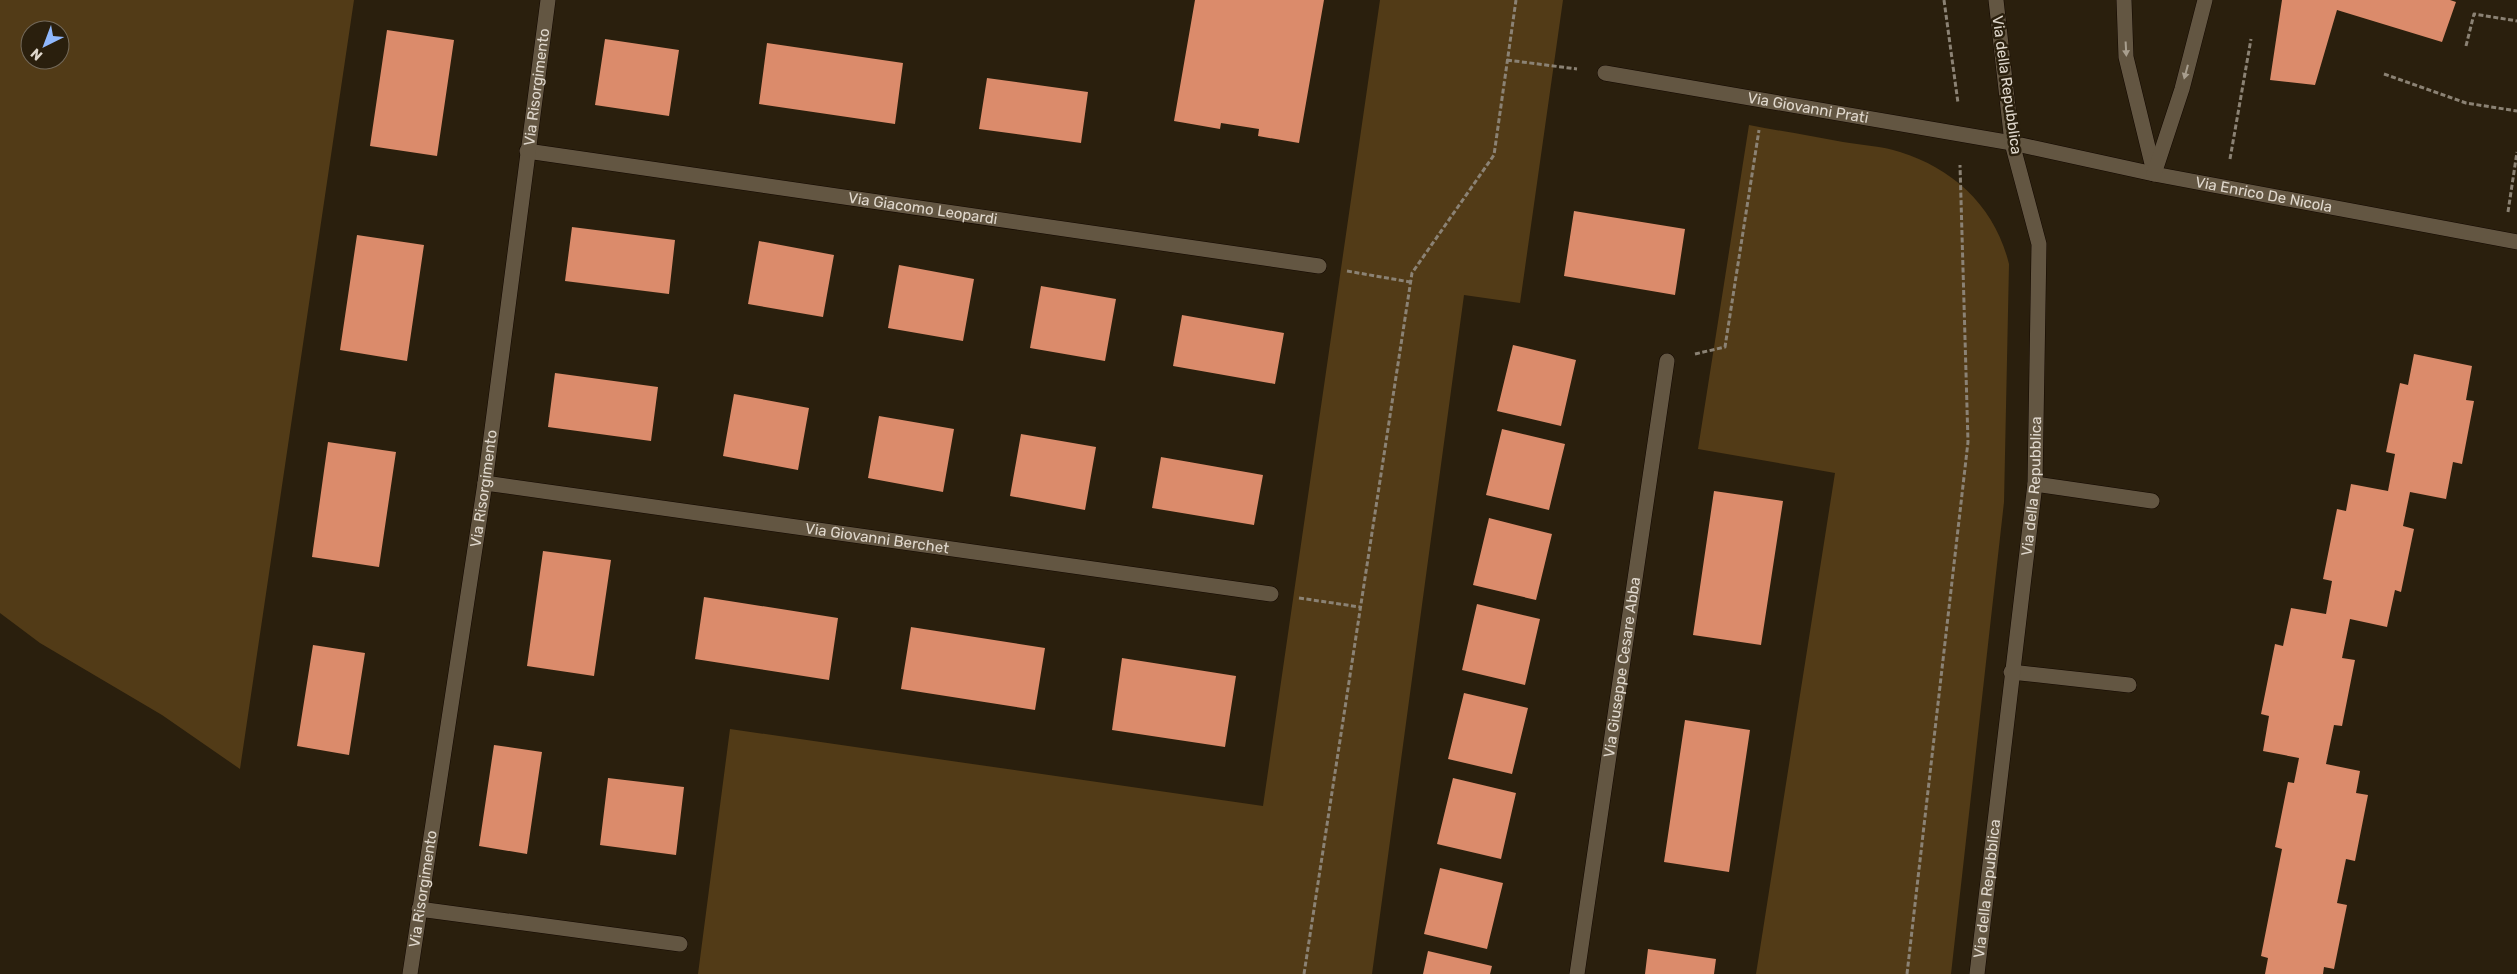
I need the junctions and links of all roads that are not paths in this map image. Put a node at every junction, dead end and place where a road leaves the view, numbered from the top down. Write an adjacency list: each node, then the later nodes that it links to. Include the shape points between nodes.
1 (548, 0): 7 (street, Via Risorgimento)
2 (1996, 0): 6 (street, Via della Repubblica)
3 (2124, 0): 8 (street, one-way to 8, via 2126,57)
4 (2205, 0): 8 (street, one-way to 8, via 2182,89)
5 (1605, 74): 6 (street, Via Giovanni Prati)
6 (2012, 143): 8 (street, Via Enrico De Nicola); 13 (street, Via della Repubblica, via 2039,244)
7 (527, 151): 10 (street, Via Giacomo Leopardi); 12 (street, Via Risorgimento)
8 (2154, 174): 9 (street, Via Enrico De Nicola)
9 (2517, 242)
10 (1319, 266)
11 (1667, 361): 21 (street, Via Giuseppe Cesare Abba)
12 (485, 484): 15 (street, Via Giovanni Berchet); 18 (street, Via Risorgimento)
13 (2035, 484): 14 (street); 16 (street, Via della Repubblica)
14 (2152, 501)
15 (1271, 594)
16 (2012, 672): 17 (street); 22 (street, Via della Repubblica)
17 (2130, 685)
18 (419, 909): 19 (street); 20 (street, Via Risorgimento)
19 (680, 944)
20 (410, 974)
21 (1577, 974)
22 (1977, 974)

